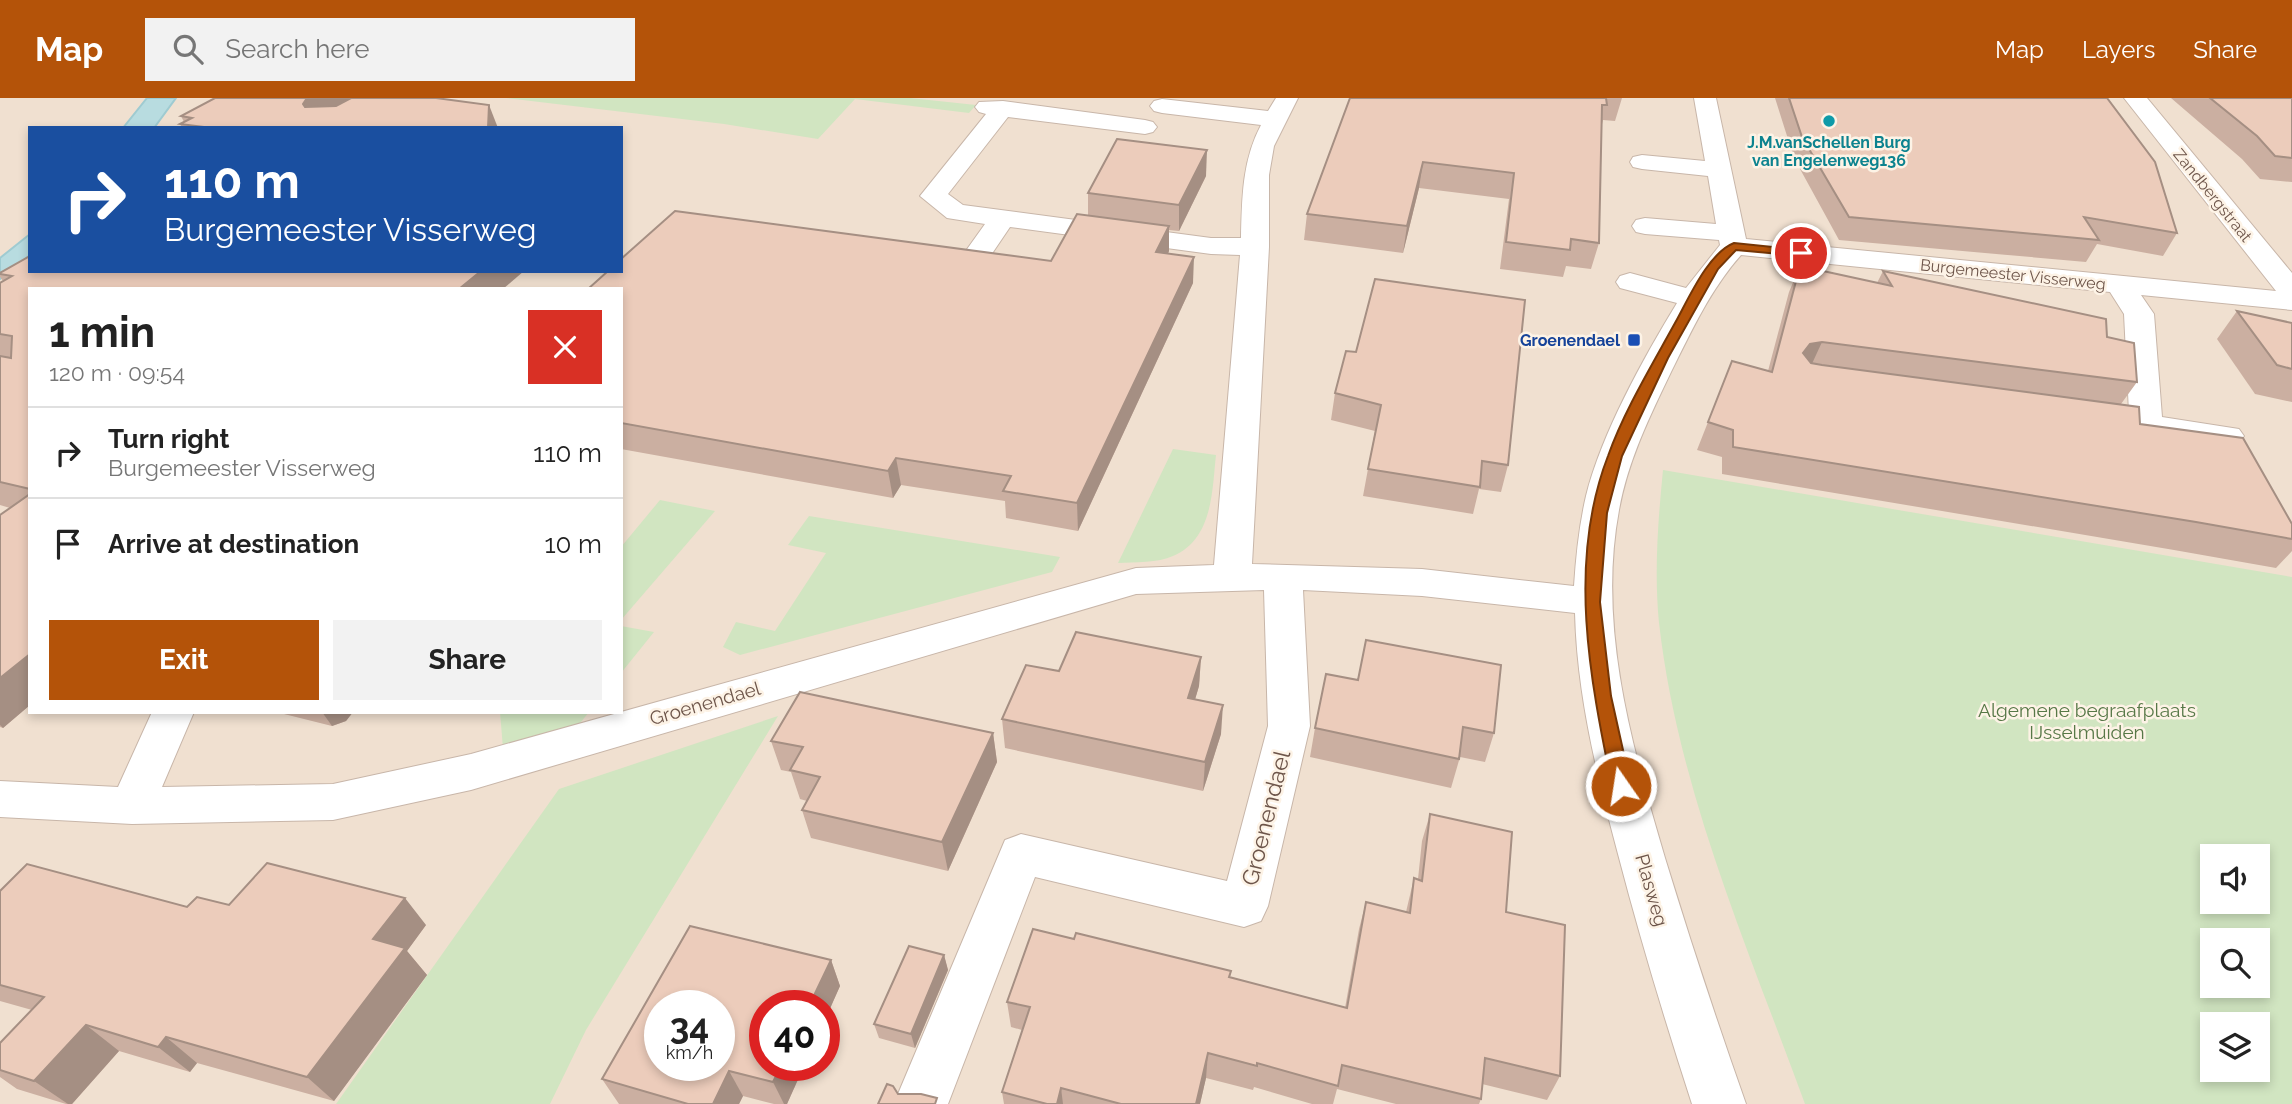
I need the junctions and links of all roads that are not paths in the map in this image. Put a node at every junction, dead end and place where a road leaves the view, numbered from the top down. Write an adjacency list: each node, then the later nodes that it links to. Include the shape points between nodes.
1 (1705, 98): 7 (street)
2 (2135, 98): 15 (street, Zandbergstraat)
3 (1162, 106): 4 (street)
4 (1281, 109): 11 (street, via 1258,161)
5 (1145, 127): 9 (street, via 995,107 933,196 956,212)
6 (1642, 162): 7 (street)
7 (1721, 170): 10 (street)
8 (1645, 218): 10 (street, Burgemeester Visserweg)
9 (1003, 219): 11 (street, via 1211,246); 12 (street)
10 (1732, 233): 14 (street, Burgemeester Visserweg); 16 (street, Plasweg)
11 (1255, 247): 21 (street)
12 (979, 252)
13 (1630, 282): 16 (street)
14 (2119, 284): 17 (street, Burgemeester Visserweg); 19 (street, via 2140,314)
15 (2292, 292)
16 (1695, 299): 23 (street, Plasweg, via 1615,456 1600,513)
17 (2292, 301)
18 (2065, 414): 19 (street)
19 (2146, 424): 20 (street)
20 (2227, 436)
21 (1232, 578): 22 (street, Groenendael); 26 (street, Groenendael, via 1136,581 471,772 333,802)
22 (1283, 578): 23 (street, Groenendael, via 1505,589); 27 (street, Groenendael, via 1289,726 1244,906 1021,854)
23 (1592, 602): 28 (street, Plasweg, via 1602,696 1621,786)
24 (172, 714): 26 (street)
25 (0, 799): 26 (street, Groenendael)
26 (132, 806)
27 (925, 1094)
28 (1719, 1104)

